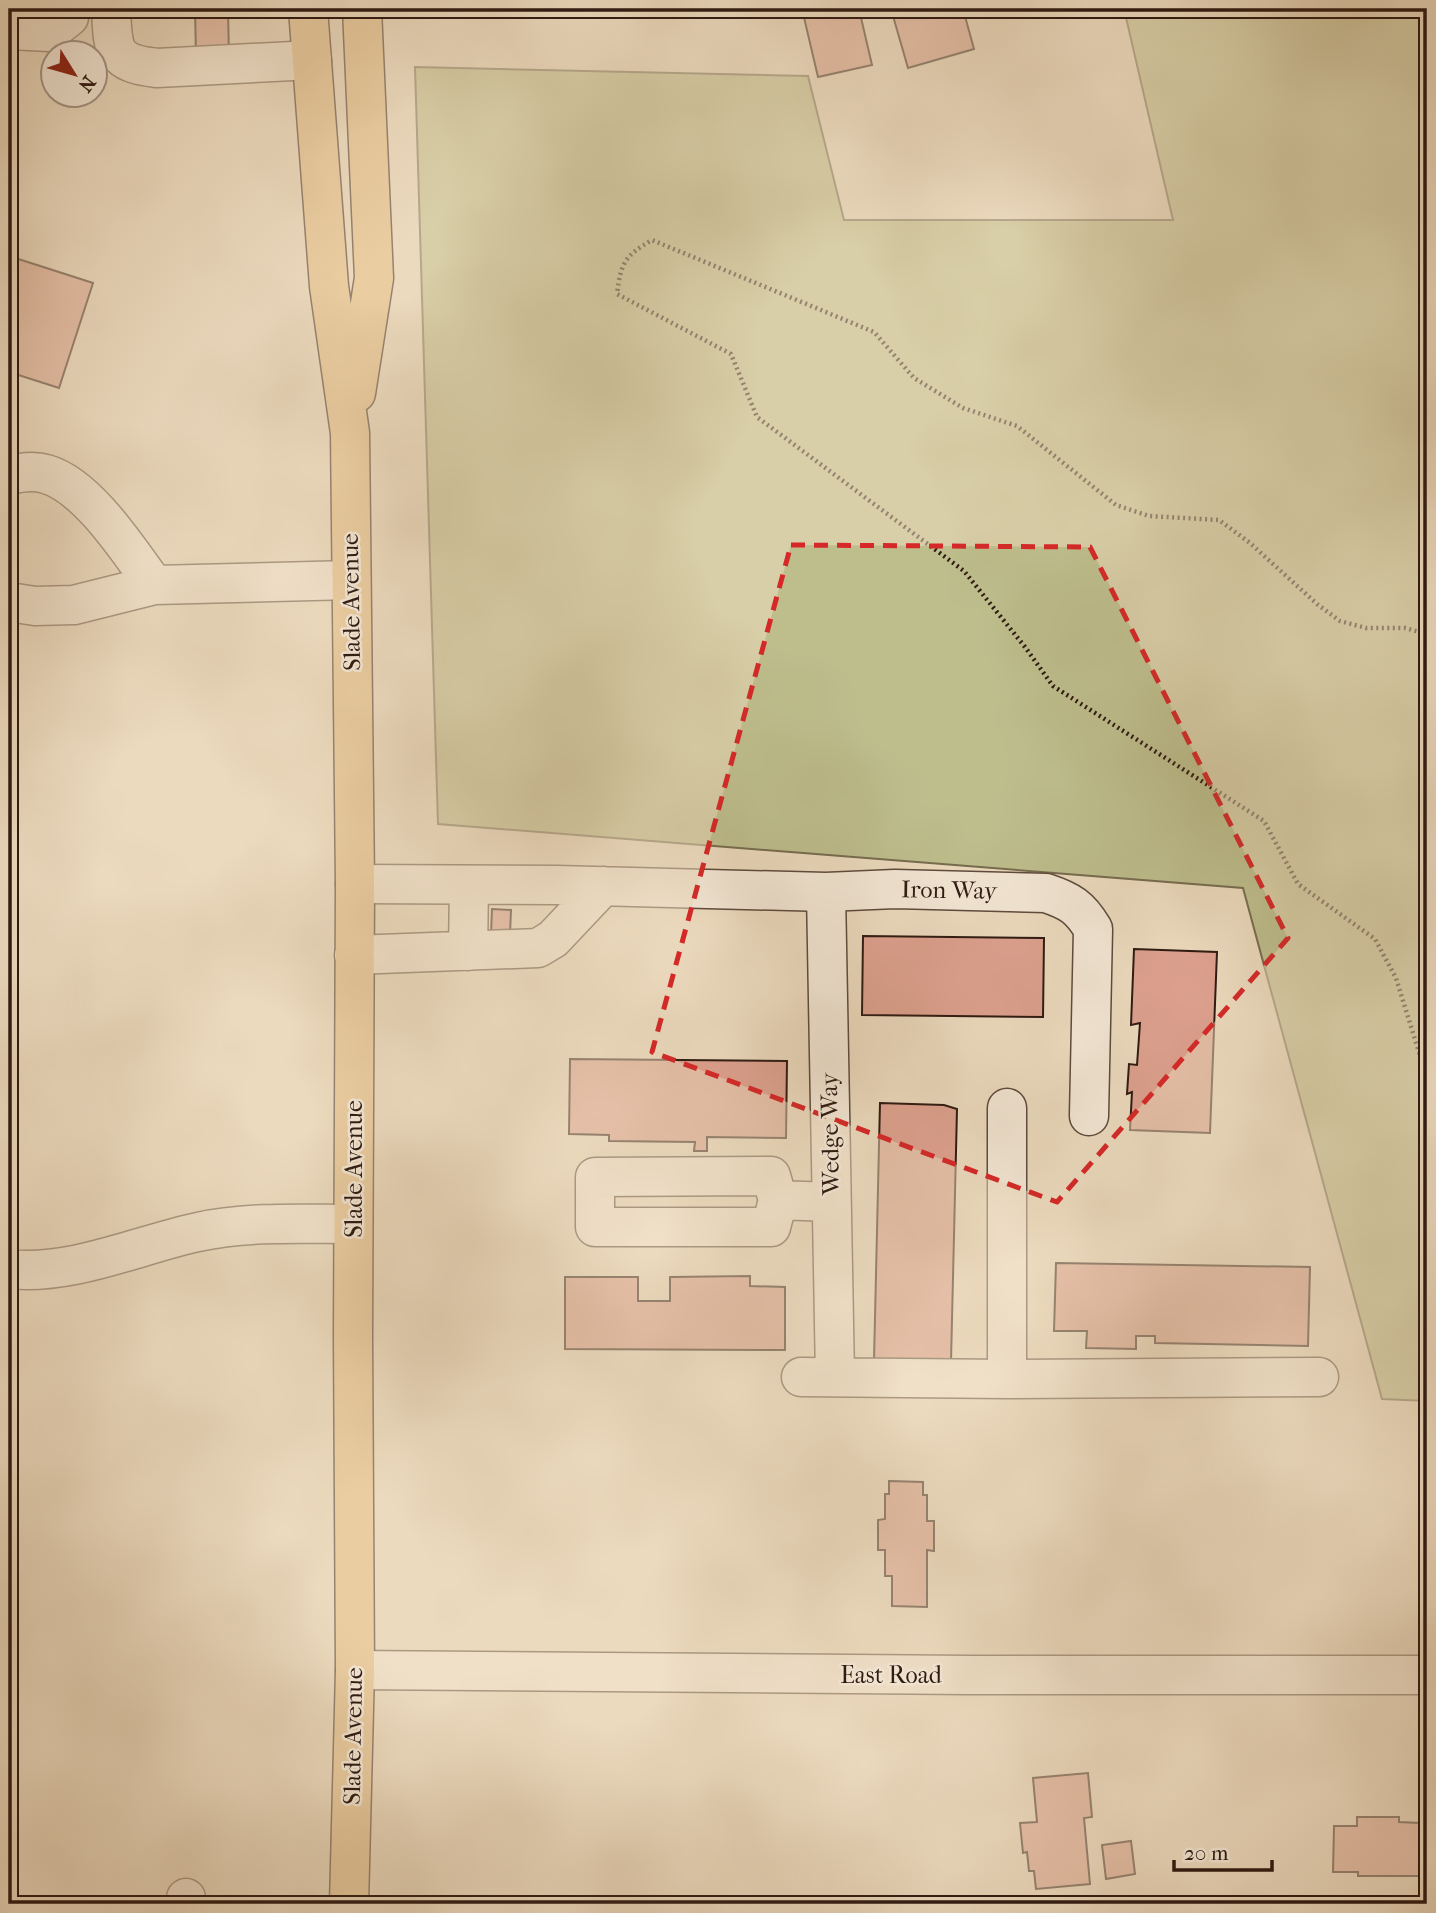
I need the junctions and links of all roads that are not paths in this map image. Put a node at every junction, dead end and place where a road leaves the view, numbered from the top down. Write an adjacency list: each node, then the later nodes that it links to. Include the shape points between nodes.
1 (69, 9): 5 (street, via 69,17 50,32)
2 (111, 9): 6 (street, via 113,45 136,65 157,68)
3 (308, 9): 6 (main road, Slade Avenue)
4 (362, 9): 7 (main road, Slade Avenue, via 374,278)
5 (9, 30)
6 (312, 60): 7 (main road, Slade Avenue, via 330,286)
7 (350, 433): 9 (main road, Slade Avenue)
8 (9, 475): 10 (street, via 26,471 48,474 75,490 96,508)
9 (351, 580): 10 (street); 12 (main road, Slade Avenue)
10 (154, 585): 11 (street, via 74,605)
11 (9, 602)
12 (355, 884): 13 (street, Iron Way); 17 (main road, Slade Avenue)
13 (469, 885): 14 (street, Iron Way); 16 (street)
14 (603, 886): 15 (street, Iron Way); 16 (street, via 553,939 538,948)
15 (827, 892): 19 (street, Iron Way, via 1046,893 1067,900 1083,913 1093,929); 21 (street, Wedge Way)
16 (468, 951): 17 (street)
17 (354, 955): 22 (main road, Slade Avenue)
18 (1007, 1108): 25 (street)
19 (1089, 1116)
20 (778, 1200): 21 (street)
21 (831, 1202): 25 (street, Wedge Way, via 818,1377)
22 (353, 1224): 23 (street, via 243,1224 106,1258 59,1267); 26 (main road, Slade Avenue)
23 (9, 1269)
24 (1319, 1377): 25 (street, Wedge Way)
25 (1007, 1379)
26 (355, 1670): 27 (street, East Road); 28 (main road, Slade Avenue)
27 (1427, 1675)
28 (349, 1904)

